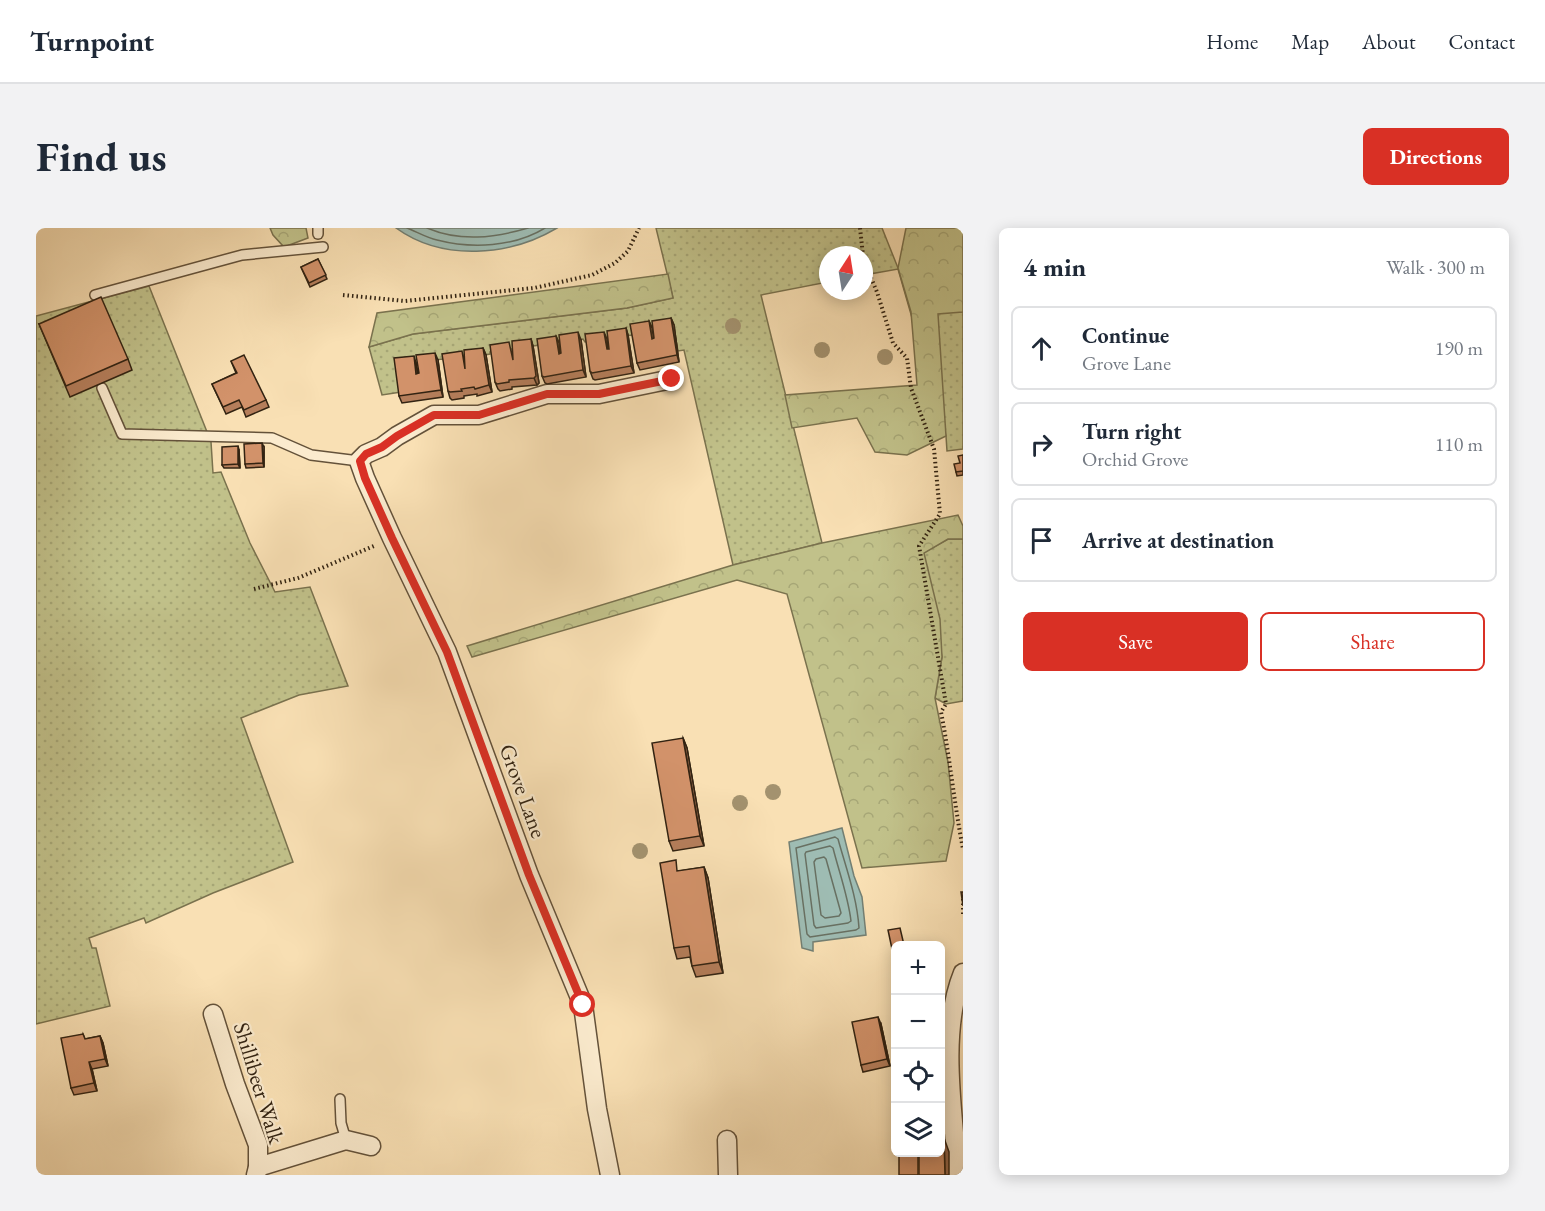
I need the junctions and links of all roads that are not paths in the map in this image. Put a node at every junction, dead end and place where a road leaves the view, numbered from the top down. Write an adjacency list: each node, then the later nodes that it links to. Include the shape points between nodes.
1 (323, 247): 2 (lane, via 242,255)
2 (95, 296)
3 (672, 379): 5 (street, via 599,394 547,394 479,415 434,415)
4 (102, 388): 5 (lane, via 122,434 272,438 311,455)
5 (360, 461): 13 (street, Grove Lane, via 447,652 529,875 583,1005)
6 (963, 973): 15 (street, via 952,1017 950,1061)
7 (213, 1014): 12 (street, Shillibeer Walk, via 258,1145)
8 (340, 1099): 9 (lane)
9 (346, 1140): 11 (street); 12 (street, Shillibeer Walk)
10 (727, 1140): 14 (street)
11 (371, 1146)
12 (257, 1171)
13 (610, 1175)
14 (728, 1175)
15 (958, 1175)

